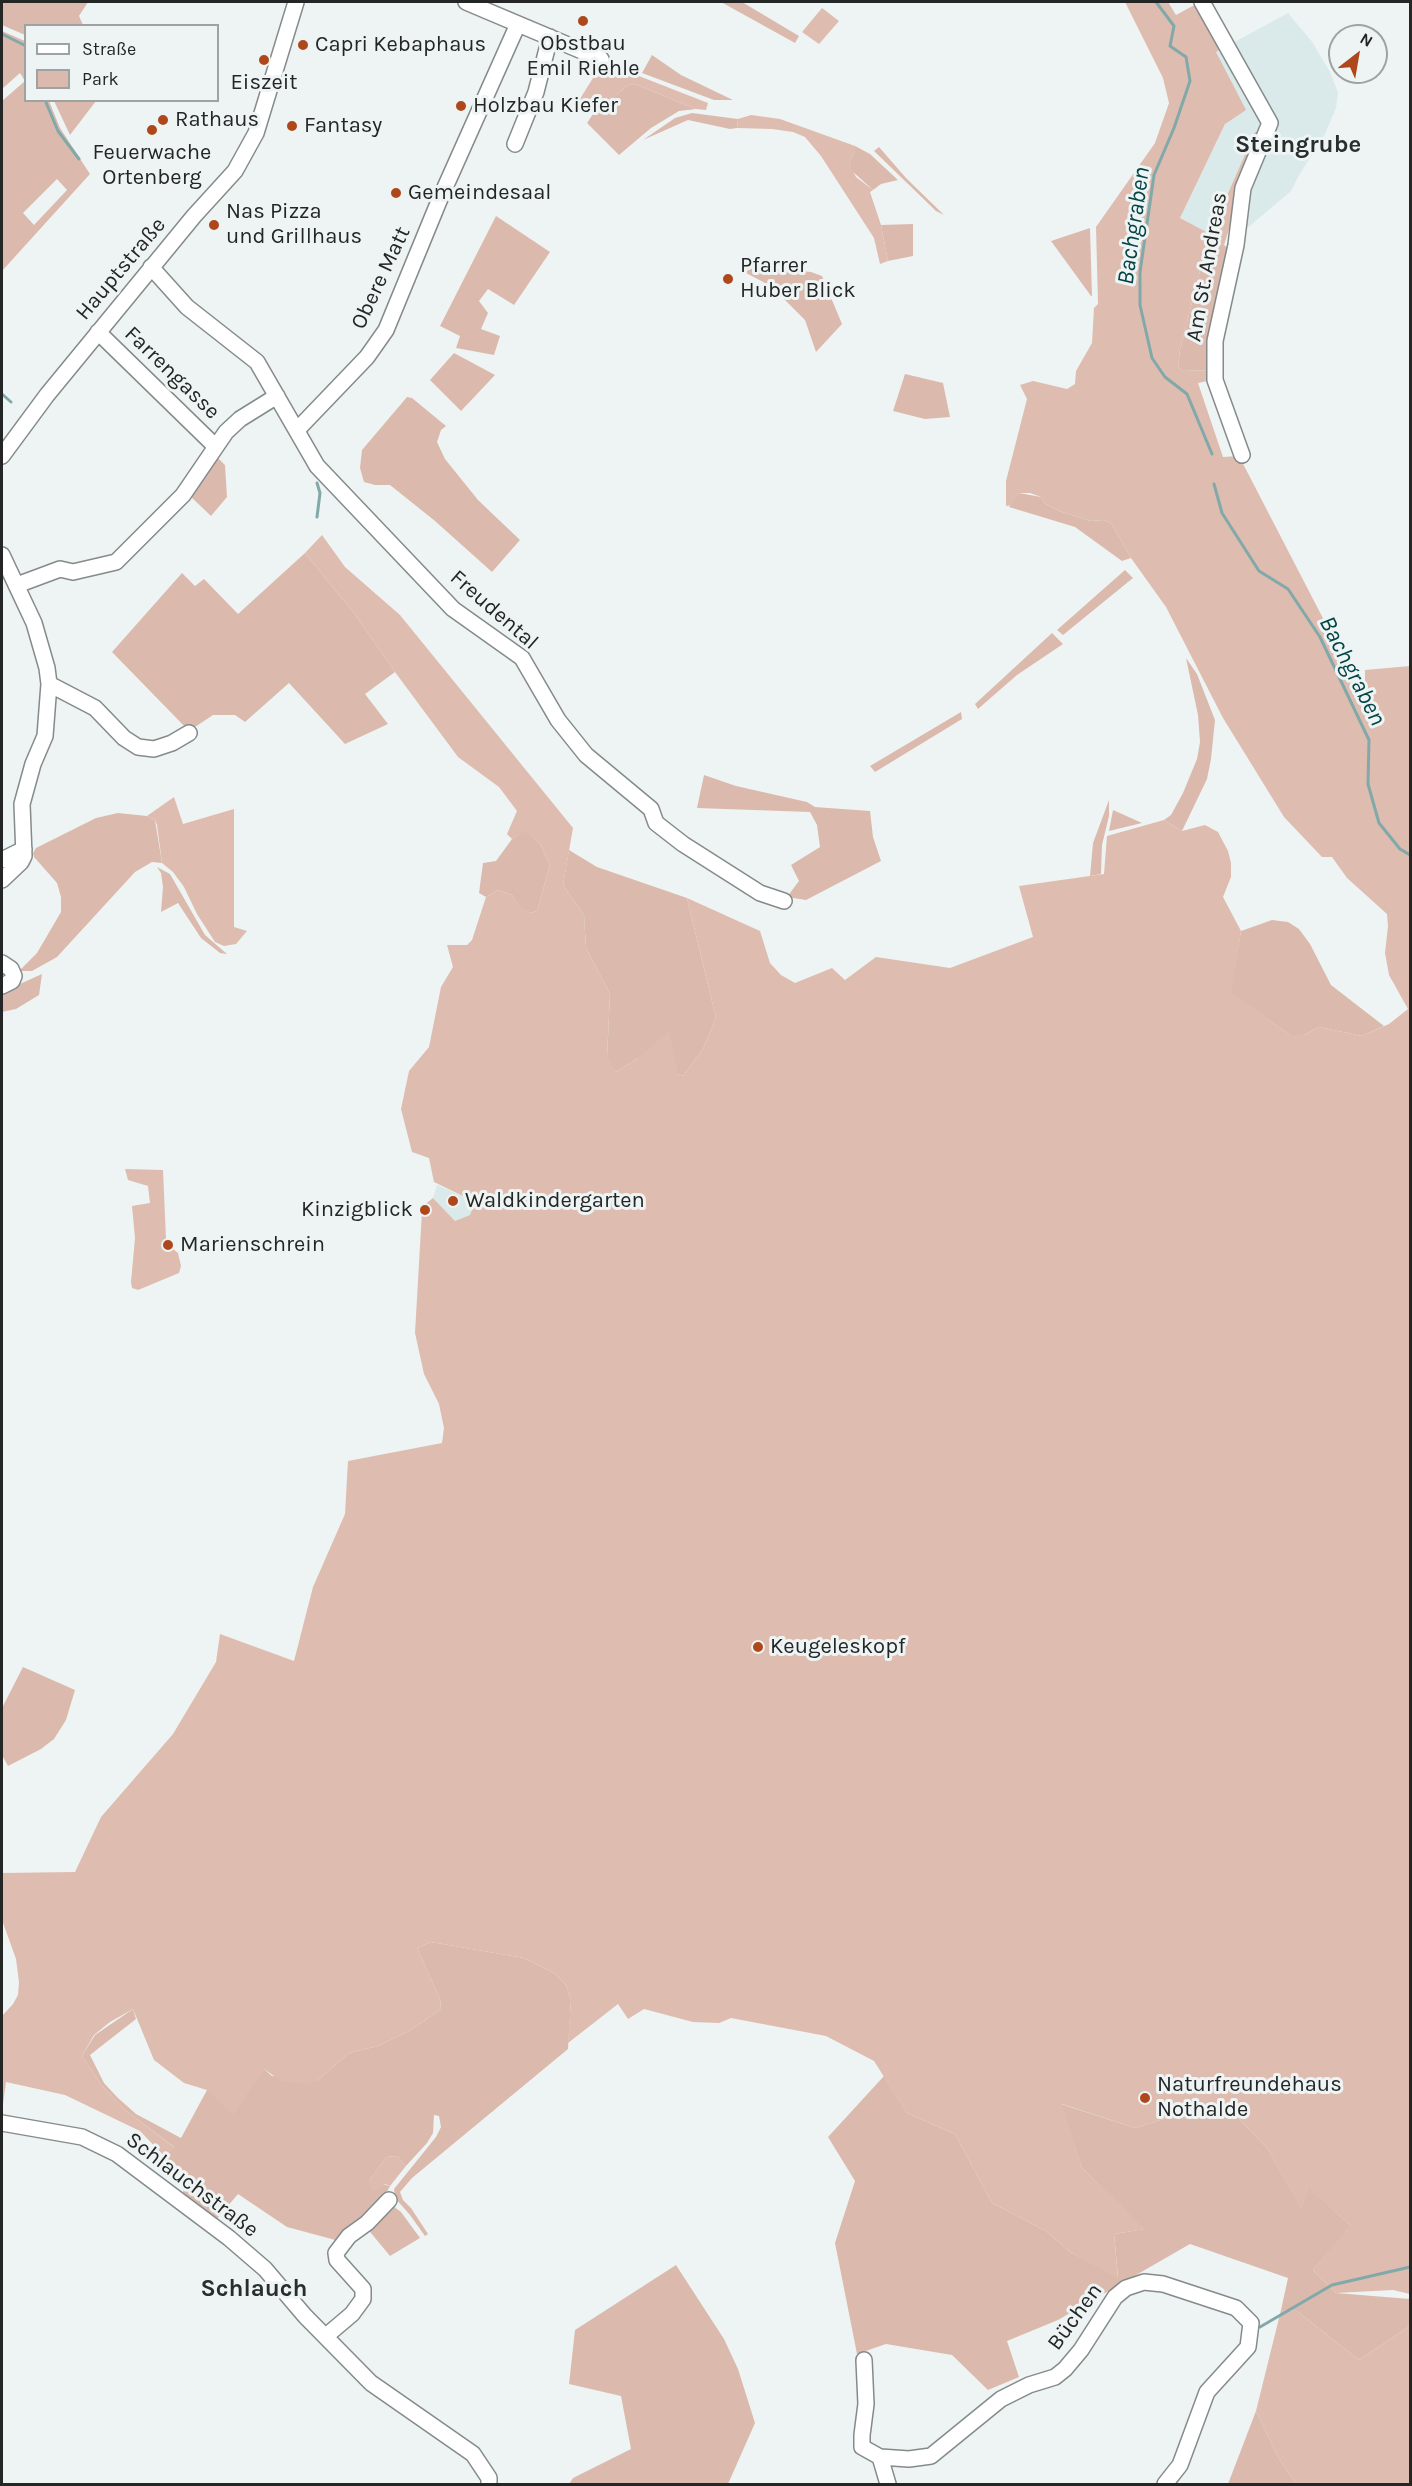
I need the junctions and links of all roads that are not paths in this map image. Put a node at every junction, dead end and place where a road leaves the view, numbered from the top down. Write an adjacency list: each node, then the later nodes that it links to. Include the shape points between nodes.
1 (296, 2): 8 (street, Hauptstraße, via 256,133 235,171)
2 (466, 2): 4 (street)
3 (1202, 2): 13 (street, Am St. Andreas, via 1270,123 1243,188 1236,245 1215,341 1215,380)
4 (518, 24): 5 (street); 11 (street, Obere Matt, via 386,330 367,357)
5 (550, 37): 6 (street); 7 (street, via 536,92)
6 (601, 59)
7 (515, 144)
8 (152, 267): 9 (street, Hauptstraße); 10 (street, Freudental, via 187,307 257,362)
9 (98, 332): 12 (street, Farrengasse); 14 (street, Hauptstraße)
10 (277, 396): 11 (street, Freudental); 12 (street, Farrengasse, via 240,418)
11 (297, 430): 22 (street, Freudental, via 317,466 453,609 522,658 579,748 651,809 656,823 752,888)
12 (215, 447): 16 (street, Farrengasse, via 183,495 116,562 73,572 60,569)
13 (1242, 455)
14 (2, 456)
15 (2, 555): 16 (street)
16 (17, 585): 17 (street, via 34,623)
17 (49, 684): 18 (street, via 95,708 138,747 154,749); 19 (street, via 45,736 22,804)
18 (189, 733)
19 (24, 849): 20 (street); 21 (street, via 21,862)
20 (2, 860)
21 (2, 880)
22 (784, 901)
23 (2, 963): 24 (street, via 14,976)
24 (2, 986)
25 (2, 2123): 27 (street, Schlauchstraße, via 82,2137 117,2154 265,2269)
26 (389, 2200): 27 (street, via 336,2253 337,2260 363,2289 363,2299)
27 (326, 2336): 30 (street, Schlauchstraße, via 371,2383 473,2454)
28 (864, 2360): 29 (street, via 866,2404 862,2447)
29 (879, 2457): 31 (street); 32 (street, Büchen, via 931,2456 1000,2399 1055,2377 1081,2350 1116,2297 1126,2288 1144,2282 1163,2284 1236,2308 1251,2323 1248,2347 1207,2392 1180,2465)
30 (489, 2484)
31 (888, 2484)
32 (1165, 2484)

